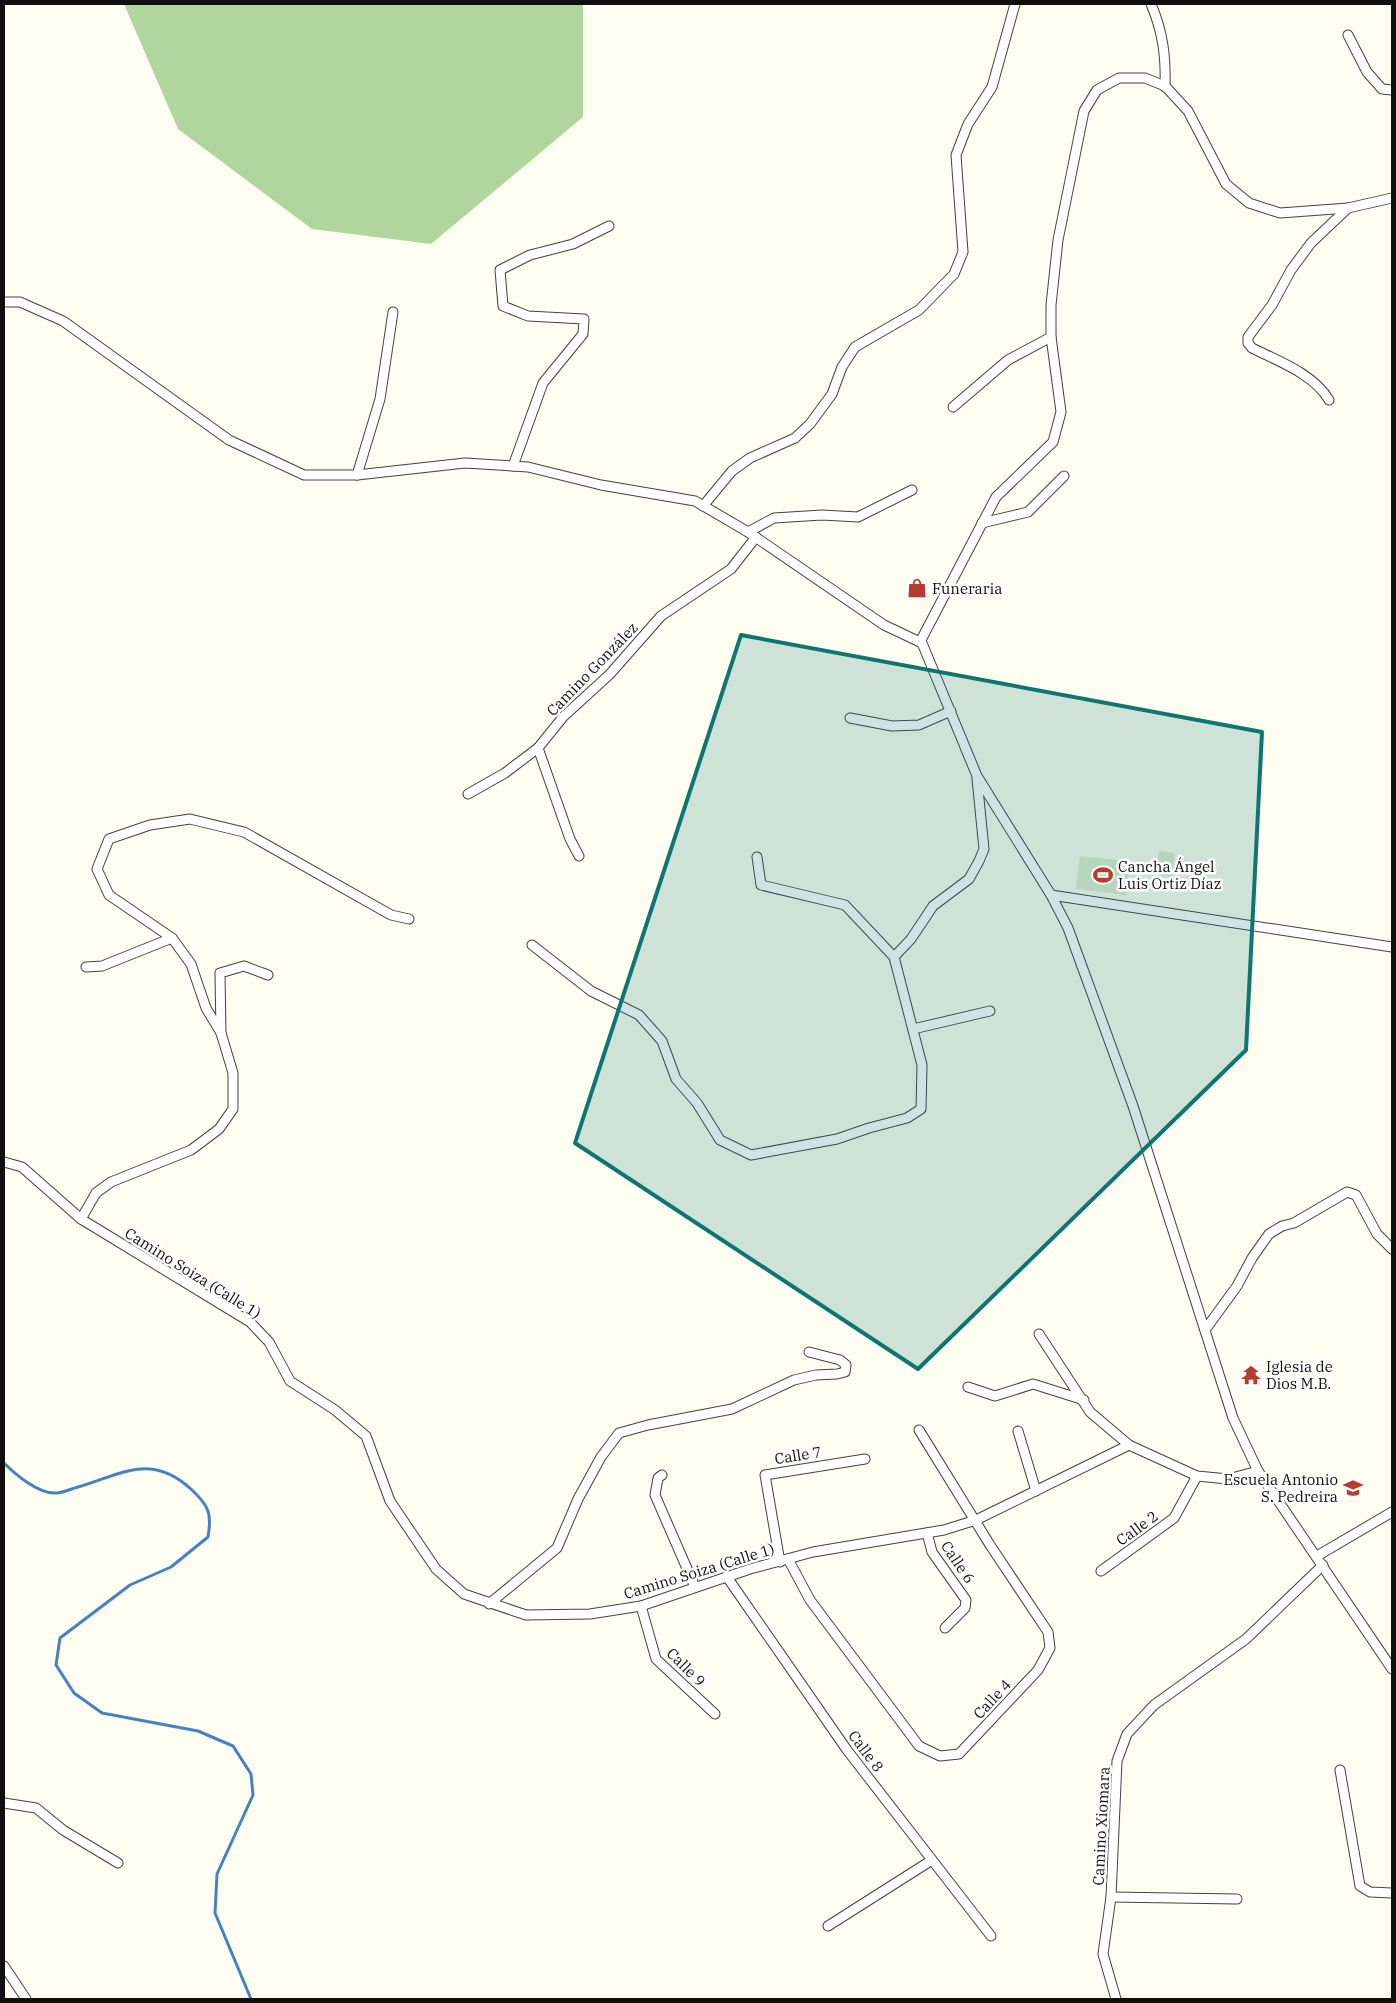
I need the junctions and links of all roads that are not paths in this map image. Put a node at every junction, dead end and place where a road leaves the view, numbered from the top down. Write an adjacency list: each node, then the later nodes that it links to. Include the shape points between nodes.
1 (1015, 4): 18 (street, via 992,87 968,124 956,155 963,252 954,274 919,310 855,347 842,367 832,394 810,424 795,438 750,458 732,471)
2 (1152, 4): 4 (street, via 1166,56)
3 (1348, 35): 5 (street, via 1367,72 1382,89)
4 (1165, 87): 7 (street, via 1188,111 1226,184 1249,203 1280,213); 11 (street, via 1145,78 1119,78 1097,90 1084,111 1058,240)
5 (1392, 90)
6 (1392, 198): 7 (street)
7 (1348, 208): 12 (street, via 1310,243 1248,337 1252,348 1311,380 1322,388)
8 (609, 226): 14 (street, via 573,244 530,255 500,270 503,306 528,316 584,319 583,334 543,383)
9 (4, 302): 15 (street, via 20,302 63,321 229,440 265,458 304,475)
10 (393, 312): 15 (street, via 380,399)
11 (1051, 337): 13 (street, via 1008,360); 19 (street, via 1061,412 1053,442 996,497)
12 (1329, 400)
13 (953, 407)
14 (513, 466): 15 (street, via 465,463); 18 (street, via 695,501)
15 (357, 475)
16 (1064, 476): 19 (street, via 1028,512)
17 (912, 490): 20 (street, via 858,517 774,518)
18 (703, 506): 20 (street)
19 (982, 523): 21 (street)
20 (752, 534): 21 (street, via 884,625); 24 (street, Camino González, via 731,569 661,616 610,674 563,716)
21 (920, 642): 22 (street)
22 (951, 711): 23 (street, via 919,724 892,726); 25 (street)
23 (850, 718)
24 (538, 748): 26 (street, Camino González, via 505,773); 27 (street)
25 (977, 776): 29 (street); 34 (street, via 984,850 969,879 933,906 911,939)
26 (468, 794)
27 (579, 856)
28 (757, 857): 34 (street, via 761,885 844,905)
29 (1051, 895): 33 (street); 43 (street, via 1068,928 1133,1106)
30 (409, 919): 31 (street, via 391,915 244,832 190,819 150,825 109,839 97,869 109,896)
31 (172, 938): 35 (street, via 102,966); 39 (street, via 191,964 206,1008)
32 (532, 945): 38 (street, via 591,991 639,1015 662,1041 676,1079 697,1103 720,1140 751,1155 837,1139 907,1118 920,1109 922,1065)
33 (1392, 947)
34 (894, 956): 38 (street)
35 (86, 968)
36 (268, 975): 39 (street, via 244,966 220,973)
37 (990, 1011): 38 (street)
38 (913, 1029)
39 (221, 1033): 41 (street, via 233,1073 233,1100 232,1109 218,1129 191,1150 111,1182 96,1193)
40 (4, 1162): 41 (street, Camino Soiza (Calle 1), via 22,1167)
41 (81, 1219): 65 (street, Camino Soiza (Calle 1), via 250,1322 269,1342 290,1381 335,1410 366,1436 390,1501 436,1569 464,1594)
42 (1392, 1249): 43 (street, via 1377,1234 1356,1195 1347,1192 1268,1234 1237,1286)
43 (1205, 1330): 52 (street, via 1233,1418)
44 (1039, 1334): 47 (street)
45 (809, 1352): 65 (street, via 840,1360 846,1365 845,1372 794,1380 732,1409 619,1433 601,1457 578,1499 557,1548)
46 (968, 1387): 47 (street, via 995,1396 1033,1384)
47 (1084, 1400): 50 (street, via 1090,1412)
48 (919, 1430): 57 (street, Calle 4)
49 (1018, 1431): 55 (street)
50 (1129, 1445): 54 (street); 55 (street, Camino Soiza (Calle 1))
51 (864, 1459): 60 (street, Calle 7, via 765,1475)
52 (1258, 1471): 54 (street, via 1228,1479); 59 (street)
53 (662, 1475): 64 (street, via 658,1478 655,1495)
54 (1197, 1476): 62 (street, Calle 2, via 1174,1518)
55 (1036, 1491): 57 (street, Camino Soiza (Calle 1))
56 (1392, 1512): 59 (street)
57 (976, 1520): 58 (street, Camino Soiza (Calle 1)); 60 (street, Calle 4, via 1048,1632 1050,1648 1038,1670 959,1754 940,1756 919,1746)
58 (927, 1534): 60 (street, Camino Soiza (Calle 1), via 813,1552); 67 (street, Calle 6, via 932,1552 966,1600 965,1608)
59 (1317, 1556): 61 (street)
60 (784, 1560): 63 (street, Camino Soiza (Calle 1))
61 (1323, 1565): 68 (street); 75 (street, Camino Xiomara, via 1246,1639 1154,1705 1128,1734 1117,1762)
62 (1101, 1571)
63 (727, 1577): 64 (street, Camino Soiza (Calle 1)); 72 (street, Calle 8, via 847,1750)
64 (696, 1587): 66 (street, Camino Soiza (Calle 1))
65 (488, 1604): 66 (street, Camino Soiza (Calle 1), via 526,1615 590,1614)
66 (640, 1606): 69 (street, Calle 9, via 656,1659)
67 (945, 1628)
68 (1392, 1669)
69 (714, 1714)
70 (1340, 1770): 74 (street, via 1360,1886 1370,1892)
71 (4, 1803): 73 (street, via 36,1808 63,1830)
72 (932, 1860): 77 (street); 78 (street, Calle 8)
73 (118, 1863)
74 (1392, 1893)
75 (1111, 1897): 76 (street); 81 (street, Camino Xiomara, via 1103,1954)
76 (1236, 1899)
77 (828, 1926)
78 (991, 1936)
79 (4, 1966): 80 (street)
80 (26, 1999)
81 (1116, 1999)

